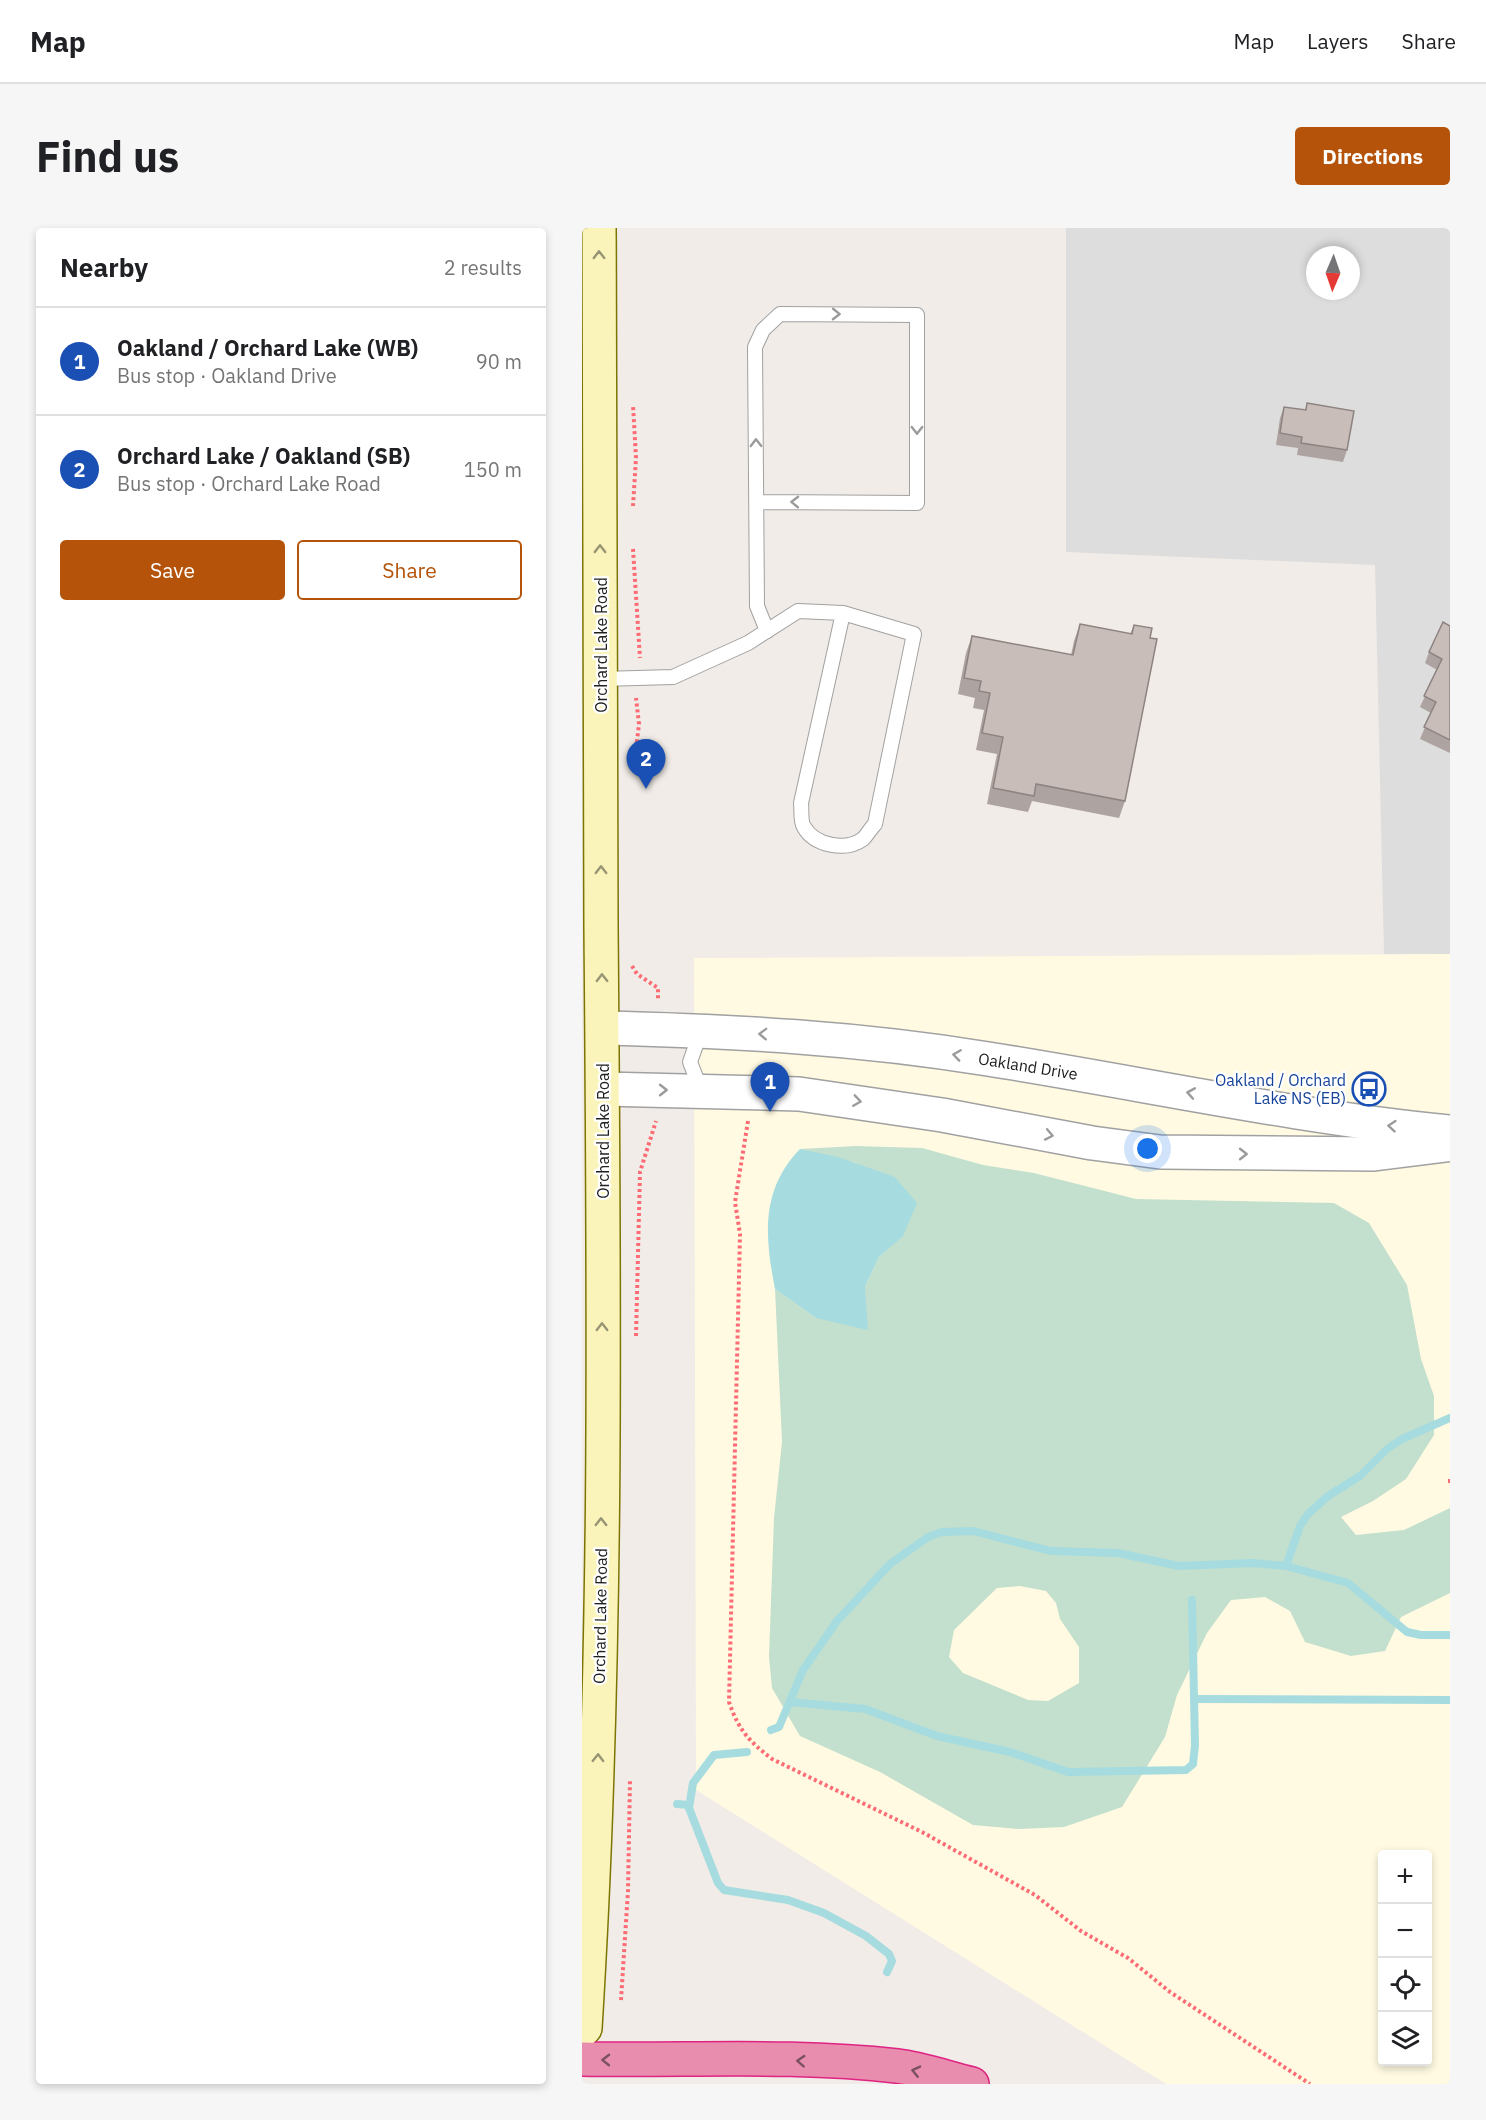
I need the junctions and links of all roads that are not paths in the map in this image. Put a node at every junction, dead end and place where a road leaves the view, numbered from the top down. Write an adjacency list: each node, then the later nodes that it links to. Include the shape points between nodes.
1 (599, 228): 3 (main road, Orchard Lake Road, one-way to 1)
2 (582, 290): 3 (main road, via 596,306)
3 (600, 325): 7 (main road, Orchard Lake Road, one-way to 3)
4 (756, 502): 4 (lane, one-way to 4, via 755,347 763,330 780,314 917,315 917,503); 6 (lane, via 757,606)
5 (843, 614): 5 (lane, via 914,634 874,824 862,840 843,845 824,844 802,825 801,803); 6 (lane, via 798,611)
6 (767, 631): 7 (lane, via 673,677)
7 (601, 679): 8 (main road, Orchard Lake Road, one-way to 7)
8 (603, 1028): 9 (street, Oakland Drive); 10 (main road, Orchard Lake Road)
9 (714, 1032): 11 (lane, via 697,1042 690,1062 697,1080); 12 (street, Oakland Drive, one-way to 9, via 1382,1125 856,1041)
10 (593, 1088): 11 (street, one-way to 11); 14 (main road, Orchard Lake Road, one-way to 10)
11 (715, 1090): 13 (street, one-way to 13, via 856,1101 1160,1152 1374,1154)
12 (1450, 1132)
13 (1450, 1144)
14 (600, 1565): 15 (main road); 16 (main road, Orchard Lake Road, one-way to 14, via 596,1840)
15 (582, 1600)
16 (582, 2031)
17 (582, 2060): 18 (highway, one-way to 17, via 898,2066 869,2064 758,2059)
18 (972, 2084)

